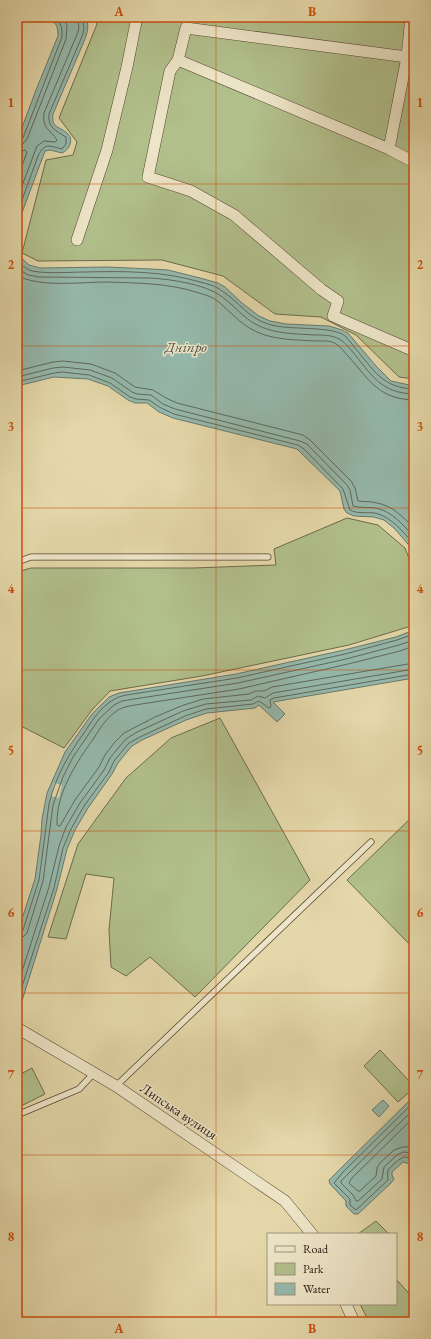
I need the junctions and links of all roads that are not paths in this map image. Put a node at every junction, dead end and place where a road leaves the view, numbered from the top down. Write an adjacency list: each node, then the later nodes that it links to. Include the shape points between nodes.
1 (137, 17): 7 (street, via 107,150)
2 (410, 17): 3 (street)
3 (410, 58): 4 (street, via 186,28); 5 (street)
4 (178, 60): 5 (street); 8 (street, via 170,72 148,177 191,191 234,215 338,301 333,316)
5 (388, 149): 6 (street)
6 (414, 162)
7 (77, 240)
8 (414, 351)
9 (268, 557): 10 (lane, via 31,557)
10 (17, 562)
11 (371, 842): 14 (lane)
12 (17, 1028): 13 (street, Липська вулиця)
13 (94, 1073): 14 (street, Липська вулиця); 15 (lane, via 80,1089)
14 (116, 1086): 16 (street, Липська вулиця, via 285,1201)
15 (17, 1115)
16 (311, 1233)
17 (346, 1305): 18 (street)
18 (354, 1322)

